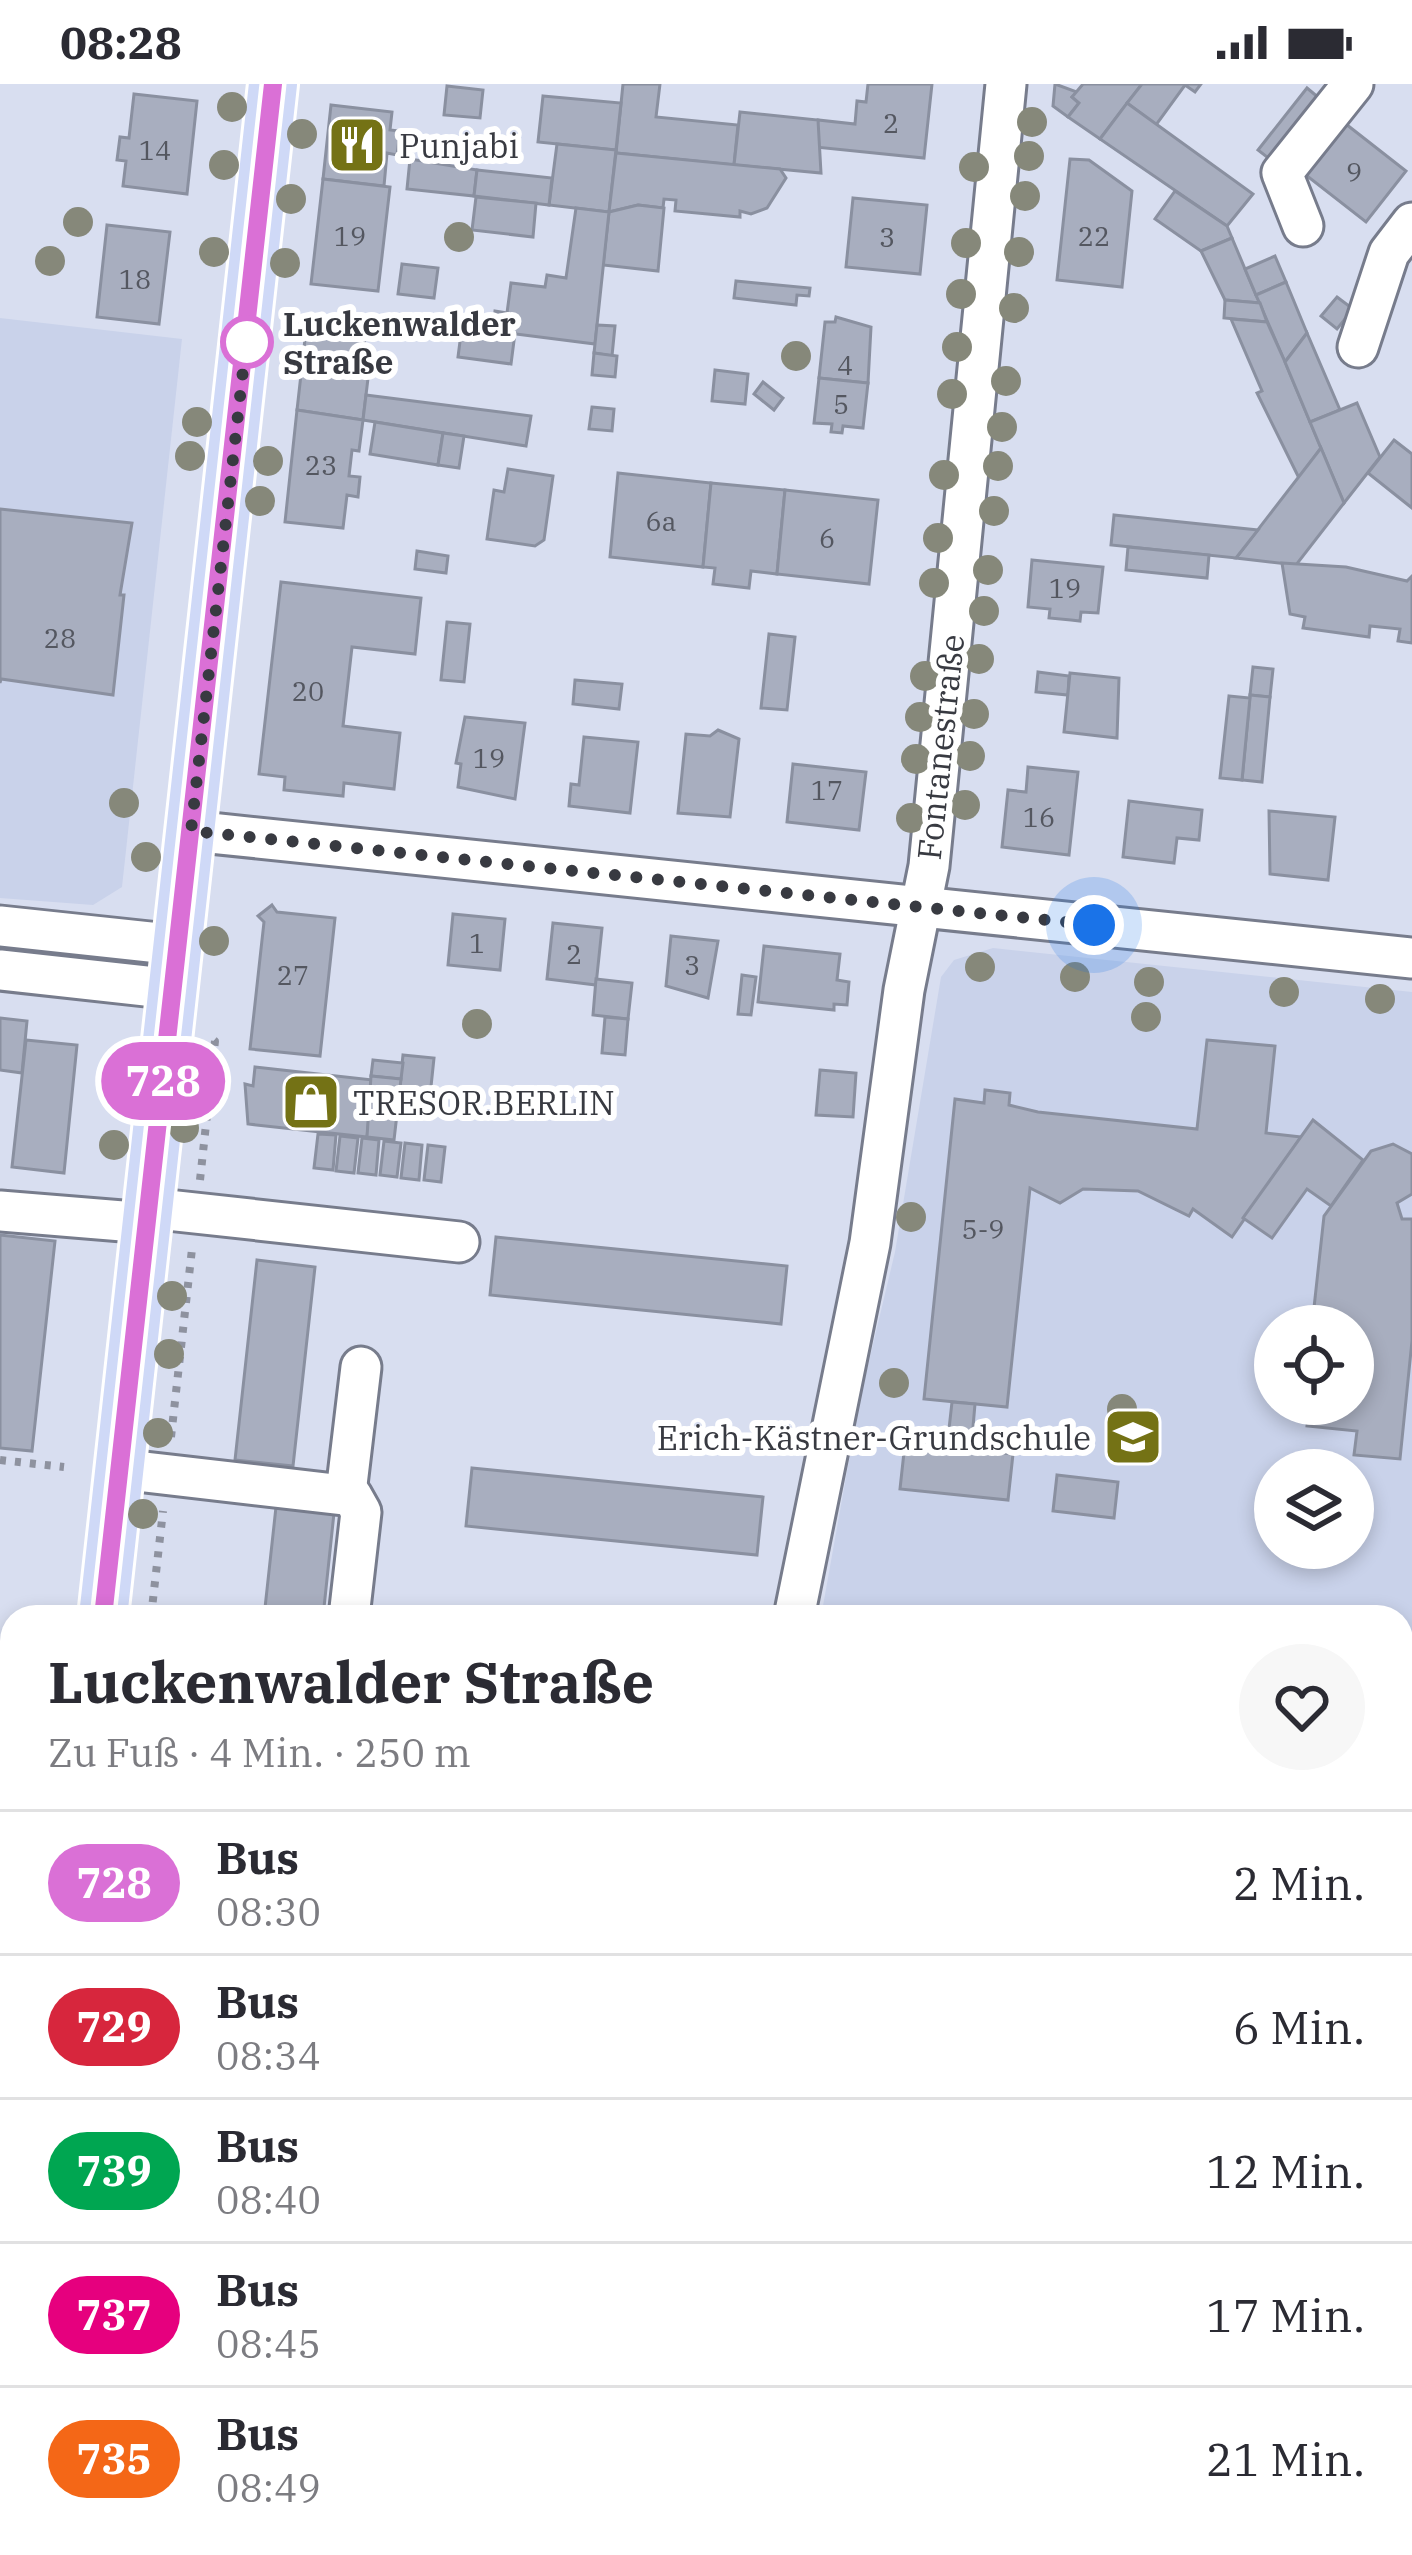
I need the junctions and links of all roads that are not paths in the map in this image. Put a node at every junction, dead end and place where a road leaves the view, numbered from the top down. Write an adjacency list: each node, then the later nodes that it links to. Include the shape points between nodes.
1 (273, 84): 7 (main road)
2 (1006, 84): 8 (street, Fontanestraße)
3 (1353, 84): 5 (street, via 1282,173)
4 (1412, 224): 6 (street, via 1389,253)
5 (1304, 226)
6 (1358, 347)
7 (191, 831): 8 (street); 11 (main road)
8 (920, 907): 10 (street); 21 (street, Fontanestraße, via 869,1244)
9 (0, 926): 11 (street)
10 (1412, 958)
11 (176, 967): 12 (street); 14 (main road)
12 (0, 970)
13 (0, 1211): 14 (street)
14 (148, 1216): 15 (street); 17 (main road)
15 (459, 1242)
16 (361, 1367): 18 (street)
17 (119, 1469): 18 (street); 19 (main road)
18 (346, 1493): 20 (street, via 361,1512)
19 (104, 1605)
20 (350, 1605)
21 (796, 1605)

